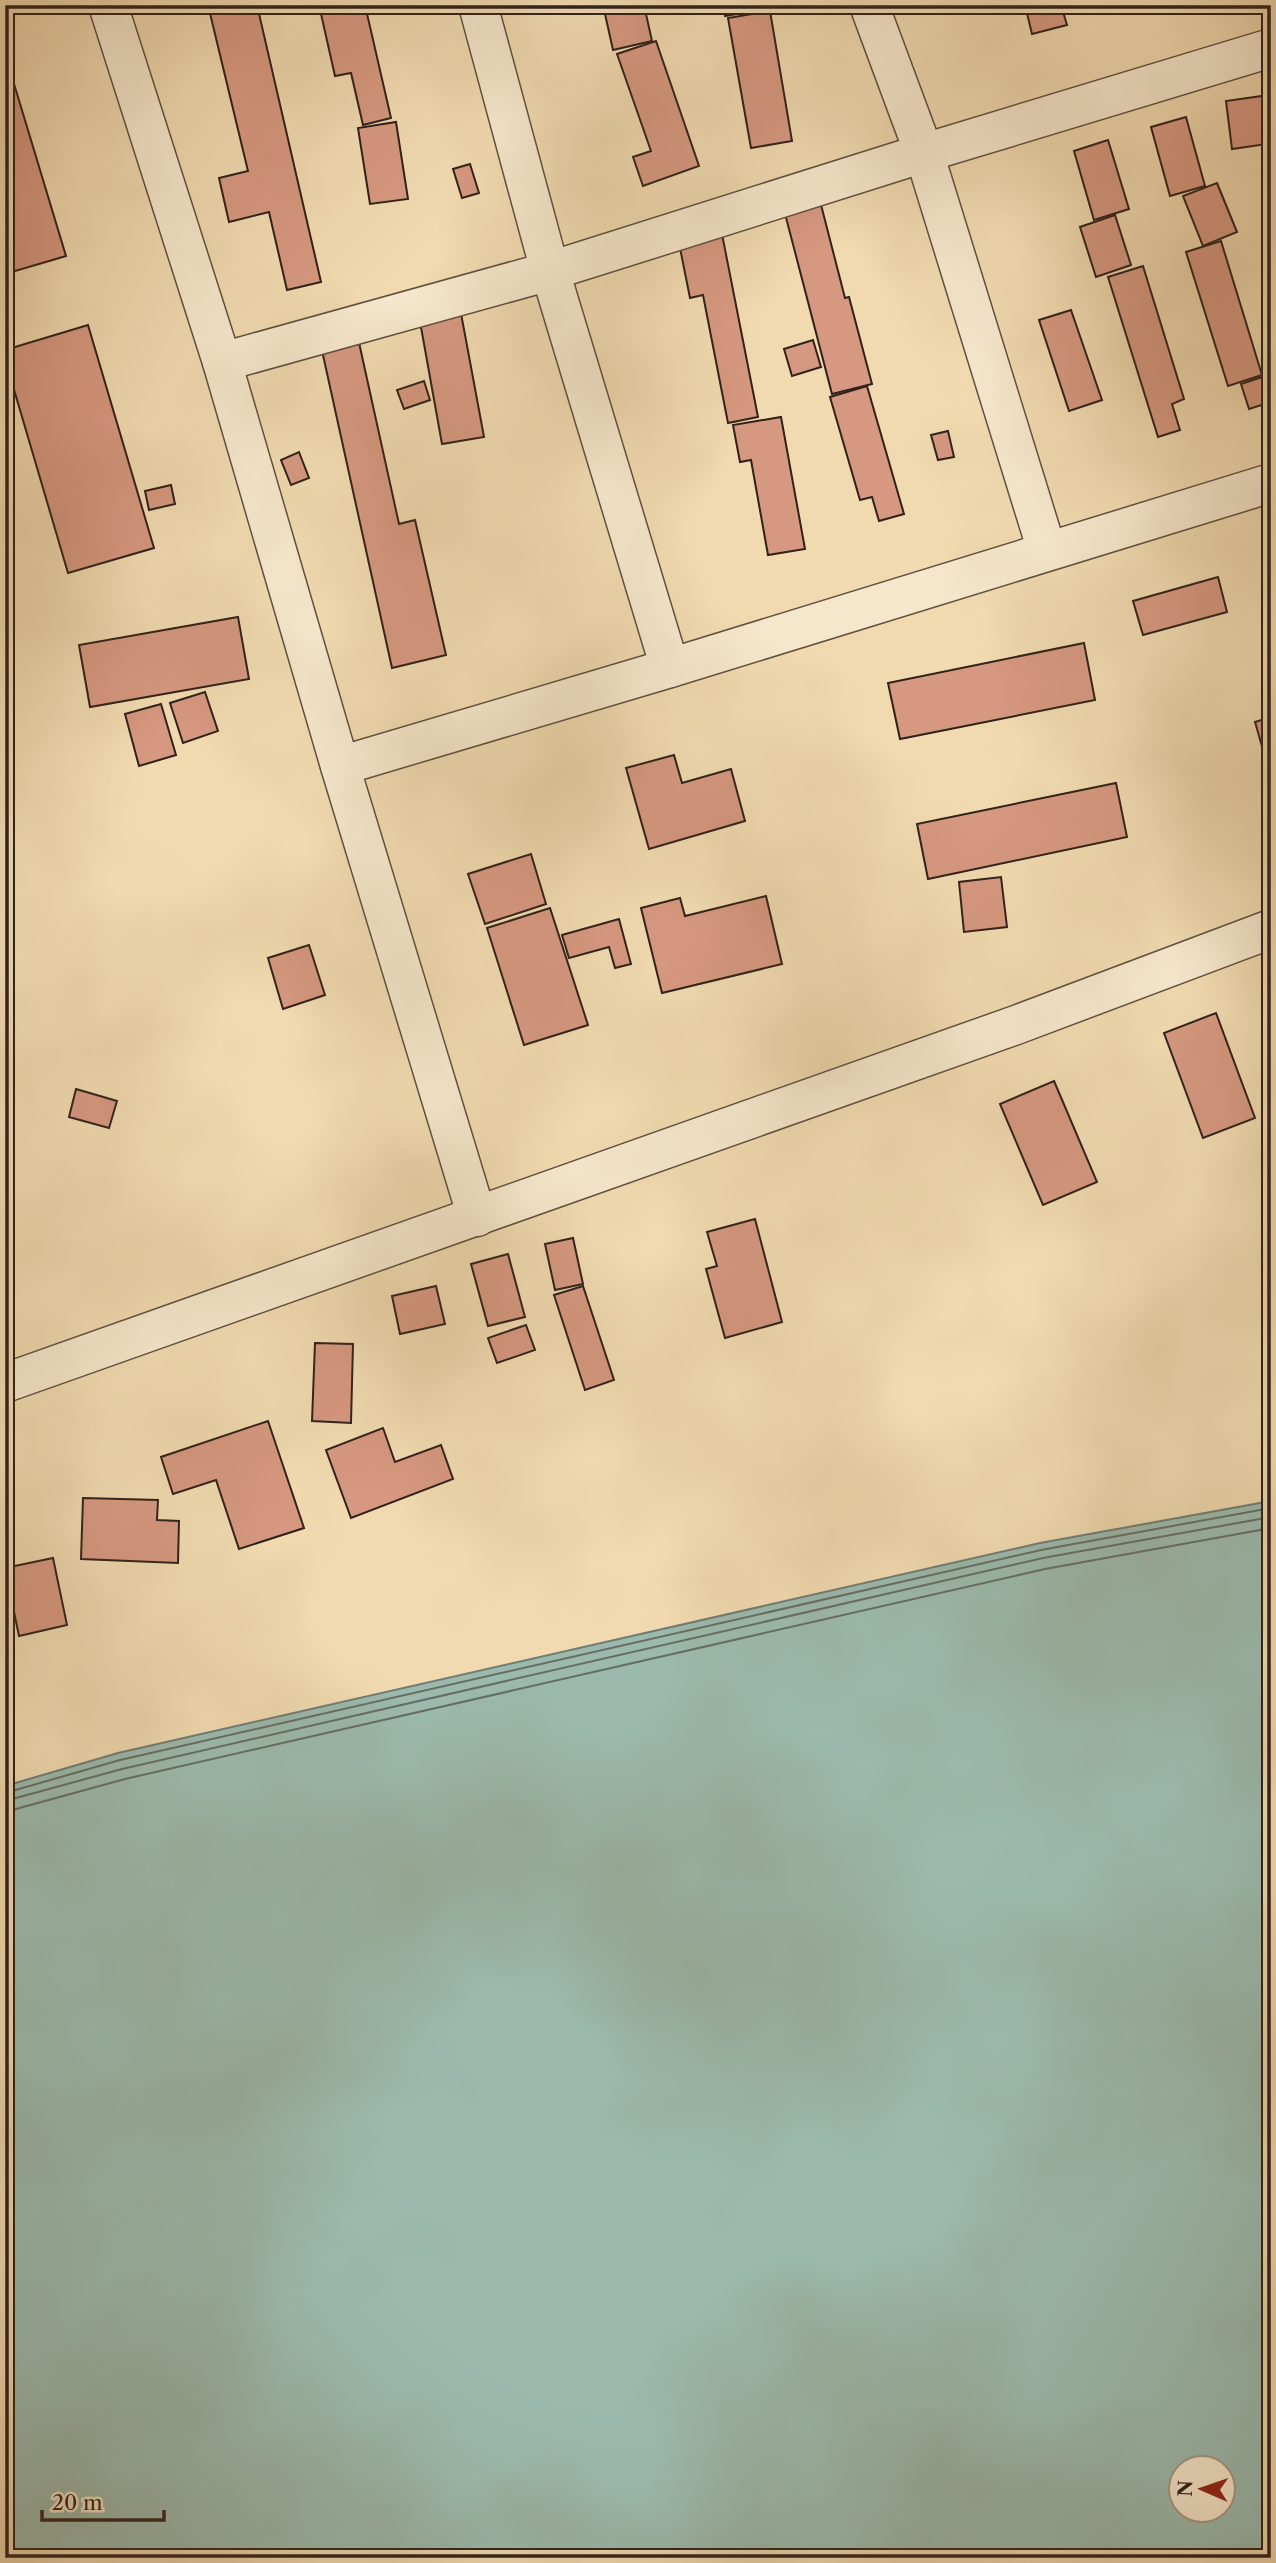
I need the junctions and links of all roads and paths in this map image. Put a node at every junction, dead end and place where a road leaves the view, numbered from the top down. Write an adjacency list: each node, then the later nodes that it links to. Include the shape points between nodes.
1 (108, 5): 7 (street)
2 (478, 5): 6 (street)
3 (869, 5): 5 (street)
4 (1271, 48): 5 (street)
5 (924, 153): 6 (street); 9 (street)
6 (550, 271): 7 (street); 10 (street)
7 (222, 362): 11 (street)
8 (1271, 483): 9 (street)
9 (1048, 551): 10 (street)
10 (670, 668): 11 (street)
11 (340, 766): 13 (street)
12 (1271, 929): 13 (street)
13 (477, 1217): 14 (street)
14 (5, 1383)

